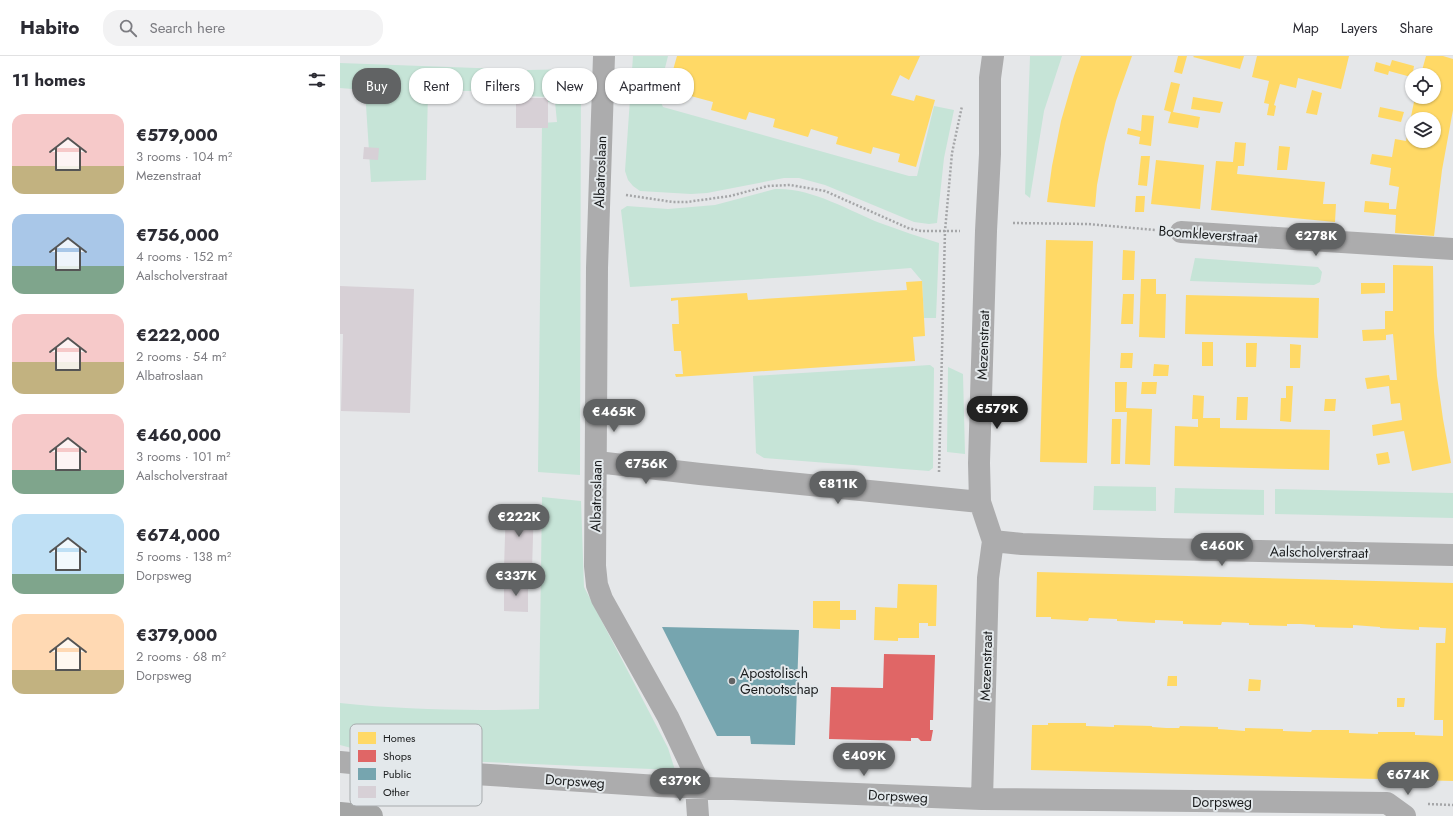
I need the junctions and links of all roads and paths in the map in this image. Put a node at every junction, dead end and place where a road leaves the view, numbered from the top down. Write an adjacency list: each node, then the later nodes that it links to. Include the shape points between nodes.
1 (604, 56): 4 (street, Albatroslaan)
2 (993, 56): 5 (street, Mezenstraat, via 990,78 990,154)
3 (964, 99): 6 (path, via 952,153)
4 (599, 192): 6 (path, Boomkleverstraat, via 687,202 730,196 768,186 790,185 825,191 908,228); 9 (street, Albatroslaan)
5 (986, 227): 6 (path, Boomkleverstraat); 7 (path, Boomkleverstraat, via 1088,224); 11 (street, Mezenstraat)
6 (944, 231): 10 (path)
7 (1181, 232): 8 (street, Boomkleverstraat)
8 (1453, 249)
9 (597, 462): 10 (street); 17 (street, Albatroslaan, via 597,585 602,599 668,717 695,774)
10 (939, 498): 11 (street)
11 (980, 502): 12 (street, Mezenstraat)
12 (993, 541): 13 (street, Aalscholverstraat, via 1162,549); 18 (street, Mezenstraat, via 988,578)
13 (1453, 554)
14 (340, 762): 15 (street, Dorpsweg)
15 (350, 763)
16 (482, 774): 17 (street, Dorpsweg)
17 (697, 787): 18 (street, Dorpsweg); 21 (street, Albatroslaan)
18 (982, 800): 22 (street, Dorpsweg, via 1387,803)
19 (340, 813): 20 (main road)
20 (372, 816)
21 (698, 816)
22 (1405, 816)

